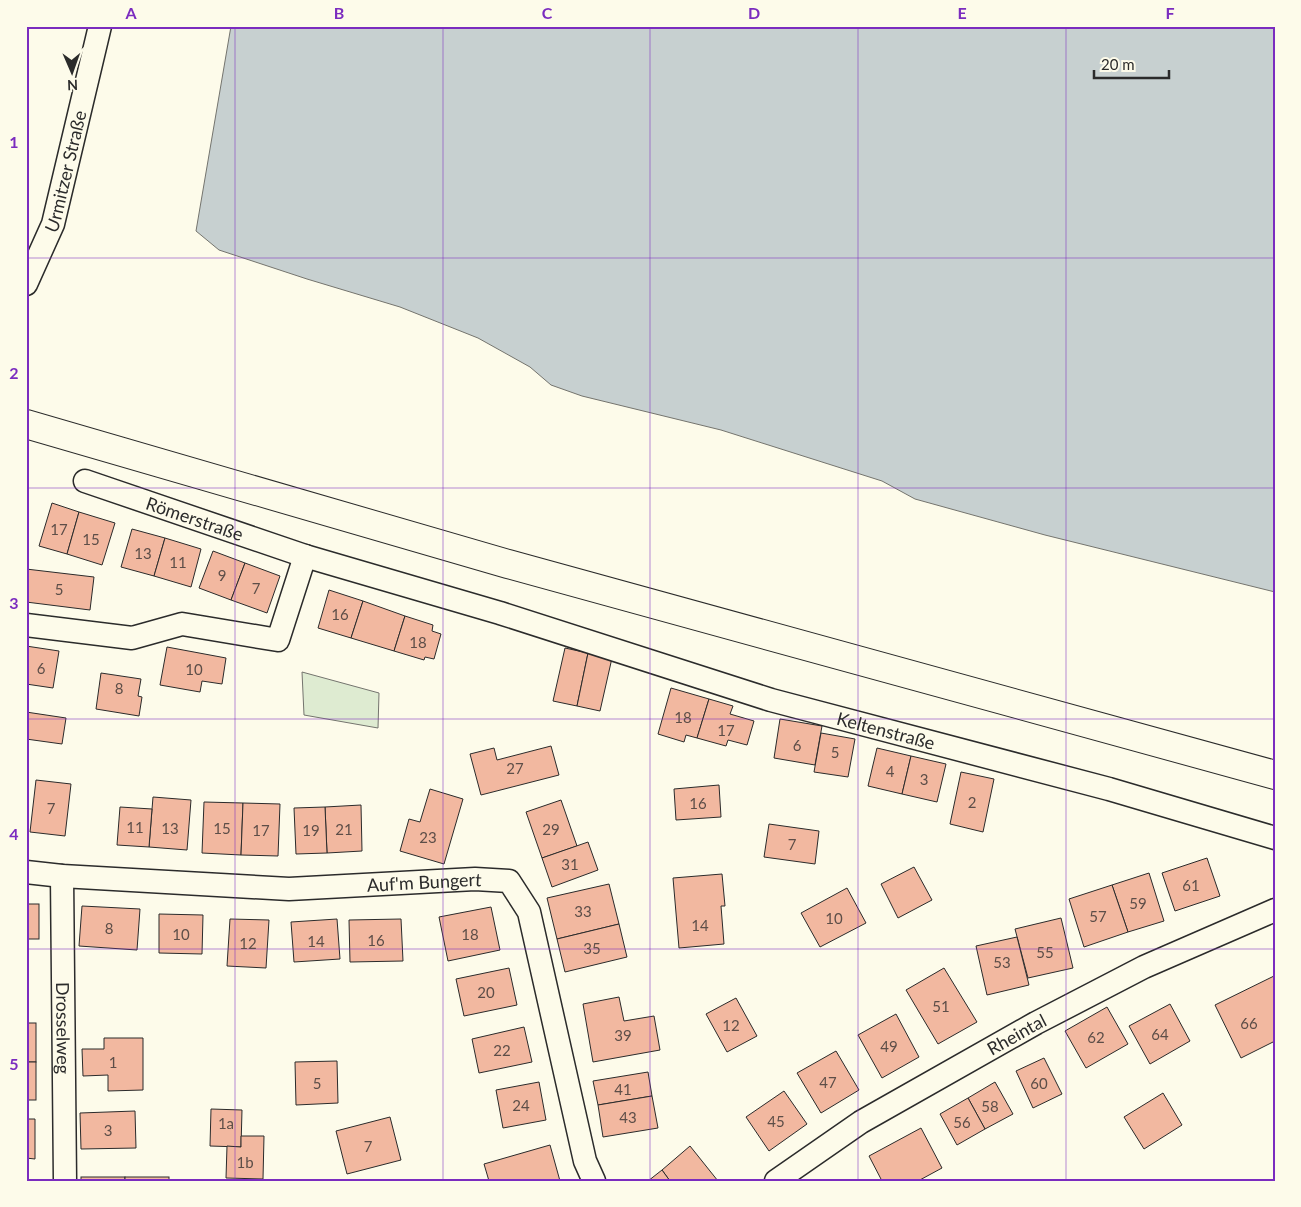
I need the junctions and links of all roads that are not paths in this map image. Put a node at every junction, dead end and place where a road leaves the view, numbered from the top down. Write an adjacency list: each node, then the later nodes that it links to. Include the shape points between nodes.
1 (100, 26): 2 (street, Urmitzer Straße, via 53,224)
2 (26, 284)
3 (26, 424): 8 (street, via 508,564)
4 (85, 482): 5 (street, Römerstraße)
5 (305, 556): 6 (street, Römerstraße); 7 (street, via 278,640 182,624 132,638)
6 (500, 613): 9 (street, Keltenstraße, via 771,700 1109,789)
7 (26, 625)
8 (1275, 775)
9 (1275, 838)
10 (26, 872): 11 (street, Auf'm Bungert)
11 (62, 876): 13 (street, Drosselweg); 14 (street, Auf'm Bungert, via 289,889 475,879 509,881 529,912 585,1161)
12 (1273, 913): 15 (street, Rheintal, via 1144,967 1036,1023 861,1122)
13 (65, 1181)
14 (594, 1181)
15 (776, 1181)

